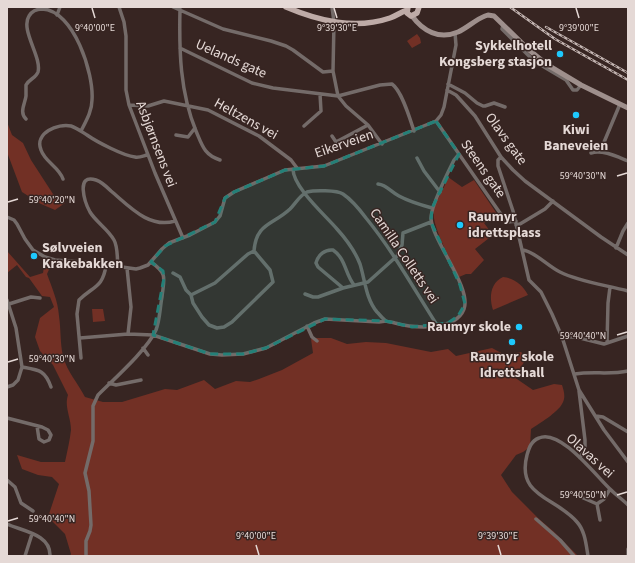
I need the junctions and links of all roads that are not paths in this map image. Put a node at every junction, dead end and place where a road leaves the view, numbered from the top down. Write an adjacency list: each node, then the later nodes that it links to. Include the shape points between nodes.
1 (60, 7): 8 (street)
2 (119, 7): 20 (street, Asbjørnsens vei, via 126,36 126,90)
3 (172, 7): 6 (street)
4 (286, 7): 9 (main road, via 316,19)
5 (332, 8): 9 (street)
6 (180, 9): 12 (street); 13 (street, via 223,29 286,46 324,72)
7 (414, 11): 9 (main road, via 366,23); 11 (main road, via 421,26 427,31 435,34)
8 (57, 15): 24 (street, via 40,9 28,16 28,31 38,71 26,85 22,111); 29 (street, via 74,34 92,85 92,105)
9 (334, 22): 13 (street)
10 (503, 25): 11 (main road, via 496,18 487,15); 15 (main road, via 538,58); 15 (street, via 502,29 534,61 566,80 573,90 577,90)
11 (455, 33): 14 (street, via 456,45)
12 (180, 48): 17 (street, Uelands gate, via 259,85); 21 (street, via 182,82)
13 (333, 71): 18 (street)
14 (448, 84): 16 (street); 22 (street, via 483,106 494,103)
15 (581, 85): 19 (main road)
16 (447, 90): 25 (street, via 441,115); 38 (street, Olavs gate, via 456,95 475,116)
17 (320, 94): 18 (street, Uelands gate); 27 (street, via 321,111)
18 (338, 96): 26 (street); 30 (street, Uelands gate, via 392,84 402,98)
19 (620, 104): 23 (main road); 34 (street, via 602,147)
20 (129, 105): 21 (street, Heltzens vei, via 148,106 164,101); 37 (street, Asbjørnsens vei)
21 (187, 106): 28 (street); 44 (street, Heltzens vei, via 208,110 252,132 295,164)
22 (505, 107)
23 (628, 108)
24 (26, 119)
25 (436, 121): 30 (street, Eikerveien); 36 (street, Steens gate)
26 (368, 125): 32 (street, via 336,142); 33 (street)
27 (304, 126)
28 (195, 128): 31 (street, via 188,137); 40 (street, via 207,153)
29 (81, 131): 37 (street, via 128,155); 42 (street, via 64,125 47,131 40,146)
30 (414, 131): 33 (street, Eikerveien)
31 (176, 135)
32 (332, 136)
33 (382, 144): 44 (street, Eikerveien, via 324,166)
34 (587, 144)
35 (591, 153): 41 (street, via 605,153)
36 (459, 154): 47 (street); 54 (street, Steens gate, via 506,220)
37 (147, 155): 52 (street, Asbjørnsens vei)
38 (501, 157): 49 (street, Olavs gate, via 525,181); 54 (street, via 498,166)
39 (417, 158): 47 (street)
40 (220, 160)
41 (628, 161)
42 (49, 162): 43 (street); 45 (street, via 61,172)
43 (45, 166)
44 (295, 169): 48 (street, via 294,178); 56 (street, Eikerveien, via 278,172 230,194 215,222)
45 (64, 179)
46 (378, 184): 50 (street, via 410,201)
47 (440, 192): 50 (street)
48 (305, 193): 59 (street, via 287,212 261,230 256,237); 61 (street, Camilla Colletts vei, via 343,194 376,230); 67 (street, via 350,245 360,265)
49 (553, 201): 54 (street, via 545,209); 57 (street, Olavs gate)
50 (432, 208): 53 (street)
51 (7, 217): 63 (street, via 14,220 33,250 45,257)
52 (175, 221): 56 (street, Asbjørnsens vei); 64 (street, via 164,222 147,218 102,184 93,180 84,183 83,193 89,210 114,240)
53 (431, 222): 61 (street, via 403,233 400,250); 77 (street, via 464,299 464,308 458,316)
54 (516, 223): 58 (street)
55 (628, 224): 57 (street)
56 (182, 238): 62 (street, Eikerveien, via 165,246)
57 (616, 248): 60 (street, Olavs gate)
58 (523, 250): 69 (street, via 564,274); 83 (street, via 529,280 544,296)
59 (254, 251): 72 (street, via 215,283); 72 (street, via 270,270 273,282 232,322 217,328 209,325 193,302)
60 (628, 255)
61 (395, 258): 67 (street, via 372,280); 77 (street, Camilla Colletts vei)
62 (151, 262): 65 (street, via 140,268); 80 (street, via 162,271 164,278 158,323)
63 (106, 265): 64 (street); 82 (street, via 98,286 79,300)
64 (118, 267): 65 (street)
65 (127, 268): 79 (street, via 131,306)
66 (173, 273): 72 (street, via 180,277 186,290)
67 (364, 284): 68 (street); 76 (street, via 374,308)
68 (354, 285): 70 (street); 70 (street, via 338,253 333,250 326,251 316,263)
69 (610, 287): 71 (street); 85 (street)
70 (343, 288): 73 (street, via 318,297)
71 (628, 291)
72 (191, 294)
73 (305, 294)
74 (40, 298): 75 (street, via 31,297)
75 (8, 302): 89 (street, via 17,332)
76 (386, 321): 77 (street, via 412,327); 78 (street, via 325,319)
77 (437, 325)
78 (307, 326): 80 (street, via 266,348 243,354 210,354); 84 (street)
79 (128, 334): 80 (street); 82 (street)
80 (153, 335): 86 (street)
81 (628, 336): 85 (street)
82 (80, 338): 88 (street)
83 (562, 338): 85 (street, via 570,336); 91 (street)
84 (317, 341)
85 (607, 343)
86 (143, 348): 87 (street); 93 (street)
87 (148, 355)
88 (81, 358)
89 (22, 367): 94 (street, via 18,380); 95 (street, via 42,372 47,377)
90 (628, 371): 91 (street)
91 (575, 374): 96 (street)
92 (141, 380): 93 (street, via 114,385)
93 (109, 383): 116 (street, via 98,395 93,406 93,442 85,473 91,524 85,544)
94 (7, 387)
95 (50, 387)
96 (579, 390): 97 (street); 101 (street, via 585,434 585,448)
97 (596, 416): 100 (street, via 603,417); 102 (street)
98 (7, 418): 99 (street)
99 (36, 426): 99 (street, via 50,431 49,440 44,442 40,439)
100 (628, 432)
101 (580, 458): 104 (street, Olavas vei); 118 (street, Olavas vei, via 556,440 548,436 539,437 530,446 526,457 526,471 530,486 578,523 585,535)
102 (628, 462)
103 (7, 480): 108 (street, via 21,503)
104 (610, 489): 106 (street, Olavas vei, via 604,499); 107 (street, Olavas vei)
105 (572, 493): 106 (street)
106 (597, 504): 110 (street)
107 (628, 505)
108 (33, 511)
109 (536, 519): 117 (street)
110 (600, 520)
111 (7, 524): 112 (street)
112 (32, 534): 114 (street); 115 (street, via 47,543)
113 (628, 549): 119 (street)
114 (25, 556)
115 (50, 556)
116 (86, 556)
117 (574, 556)
118 (588, 556)
119 (628, 556)

